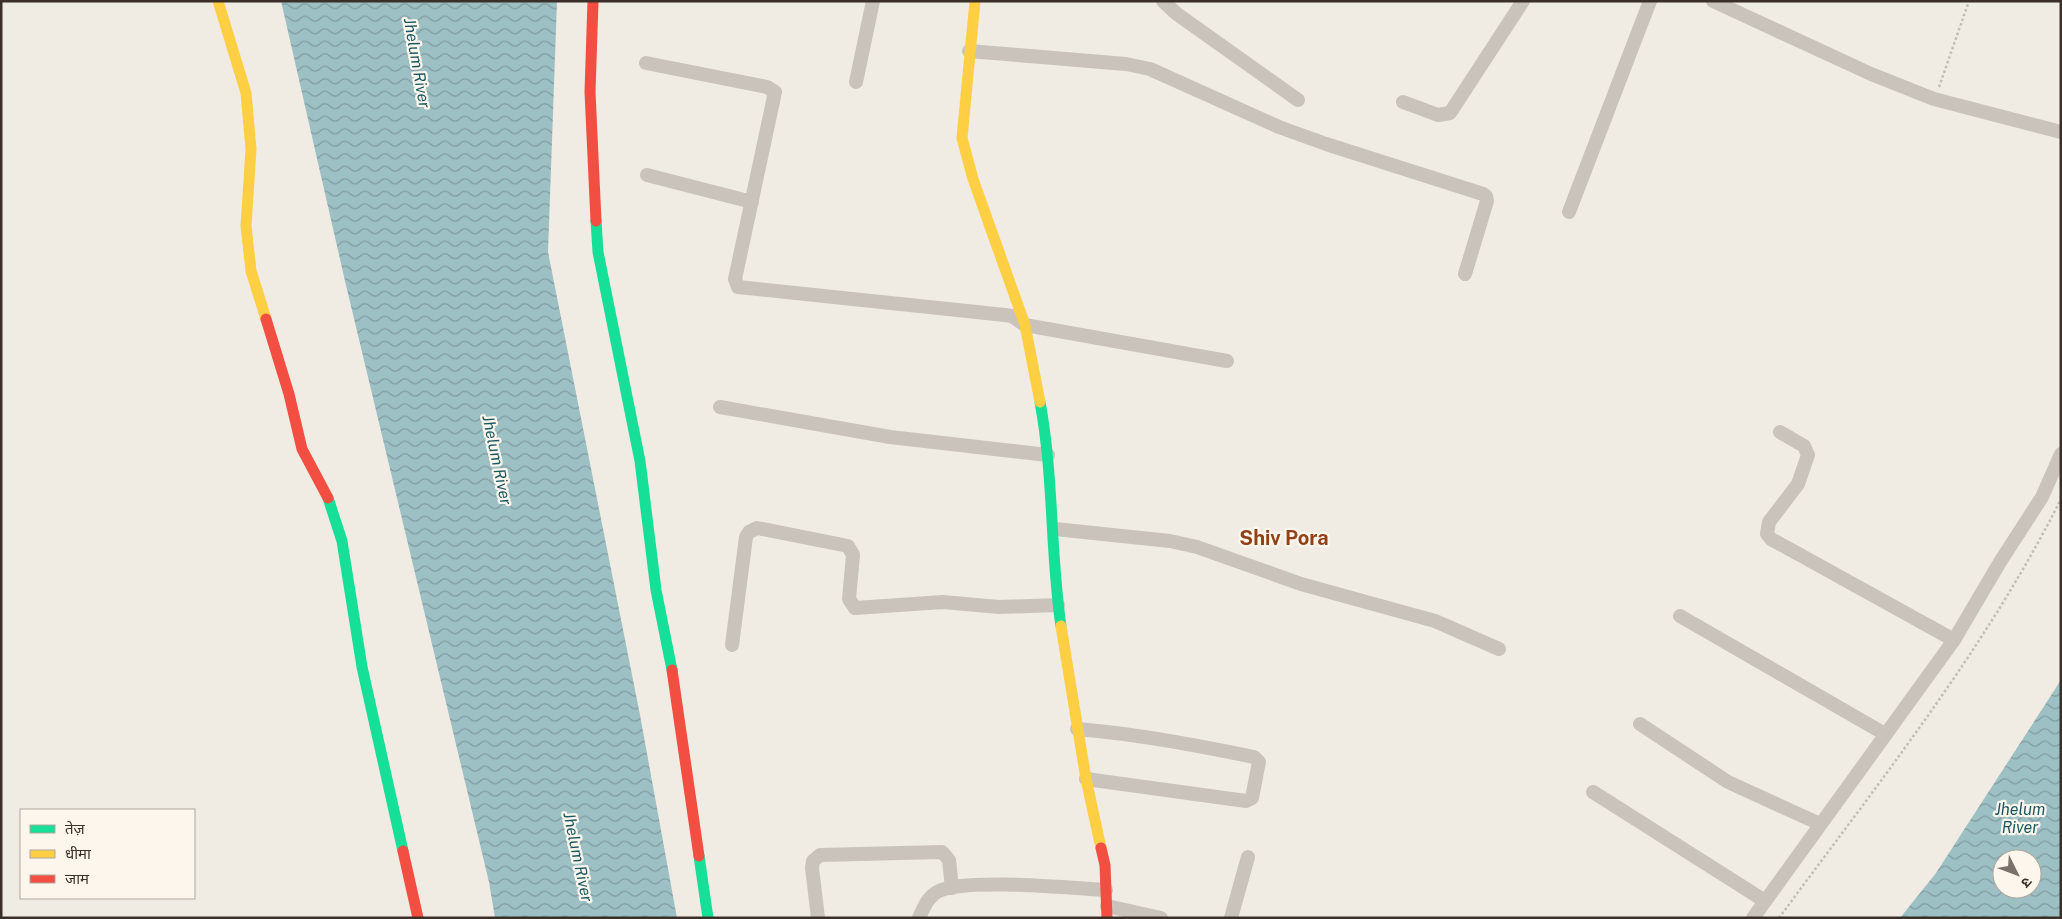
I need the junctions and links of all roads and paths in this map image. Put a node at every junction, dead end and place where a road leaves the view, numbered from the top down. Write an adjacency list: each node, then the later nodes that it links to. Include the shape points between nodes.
1 (218, 1): 45 (street, via 246,94 250,120 246,226 250,271 302,450 330,502 342,541 362,667)
2 (593, 1): 46 (street, via 590,92 598,252 640,461 656,590 669,650)
3 (873, 1): 12 (street)
4 (976, 1): 10 (street)
5 (1163, 1): 14 (street)
6 (1523, 1): 15 (street, via 1450,113 1438,115)
7 (1650, 1): 19 (street)
8 (1714, 1): 13 (street, via 1871,74)
9 (1969, 1): 13 (path)
10 (969, 51): 20 (street, via 1126,64 1150,69 1279,127 1483,194 1486,201); 21 (street, via 962,138 973,179)
11 (646, 63): 18 (street, via 767,87 776,92)
12 (856, 82)
13 (1934, 99): 16 (street)
14 (1298, 100)
15 (1403, 102)
16 (2061, 132)
17 (647, 175): 18 (street)
18 (752, 202): 21 (street, via 735,279 738,287 1005,315)
19 (1569, 212)
20 (1465, 274)
21 (1025, 324): 22 (street); 26 (street)
22 (1227, 361)
23 (720, 407): 26 (street, via 890,437)
24 (1780, 432): 31 (street, via 1804,446 1808,455 1798,484 1769,522 1767,534)
25 (2061, 454): 31 (street, via 2042,496)
26 (1048, 455): 28 (street)
27 (2061, 499): 52 (path, via 2034,552 1948,688)
28 (1054, 529): 29 (street); 33 (street, via 1170,541 1197,547 1301,584 1435,621)
29 (1058, 605): 32 (street, via 999,608 944,602 855,608 849,599 853,555 848,546 757,528 746,536); 35 (street)
30 (1680, 616): 36 (street)
31 (1954, 640): 36 (street)
32 (732, 645)
33 (1499, 649)
34 (1640, 724): 39 (street, via 1728,782)
35 (1077, 730): 37 (street); 37 (street, via 1173,741 1254,757 1259,762 1252,798 1246,801)
36 (1886, 734): 39 (street)
37 (1086, 779): 42 (street, via 1105,865)
38 (1592, 792): 43 (street)
39 (1820, 824): 43 (street)
40 (1248, 857): 50 (street)
41 (952, 888): 42 (street, via 972,885); 47 (street, via 949,860 942,852 820,855 813,861 812,868); 48 (street, via 933,895)
42 (1106, 890): 44 (street)
43 (1765, 902): 51 (street)
44 (1107, 912): 49 (street)
45 (418, 918)
46 (708, 918)
47 (818, 918)
48 (919, 918)
49 (1161, 918)
50 (1231, 918)
51 (1753, 918)
52 (1779, 918)

